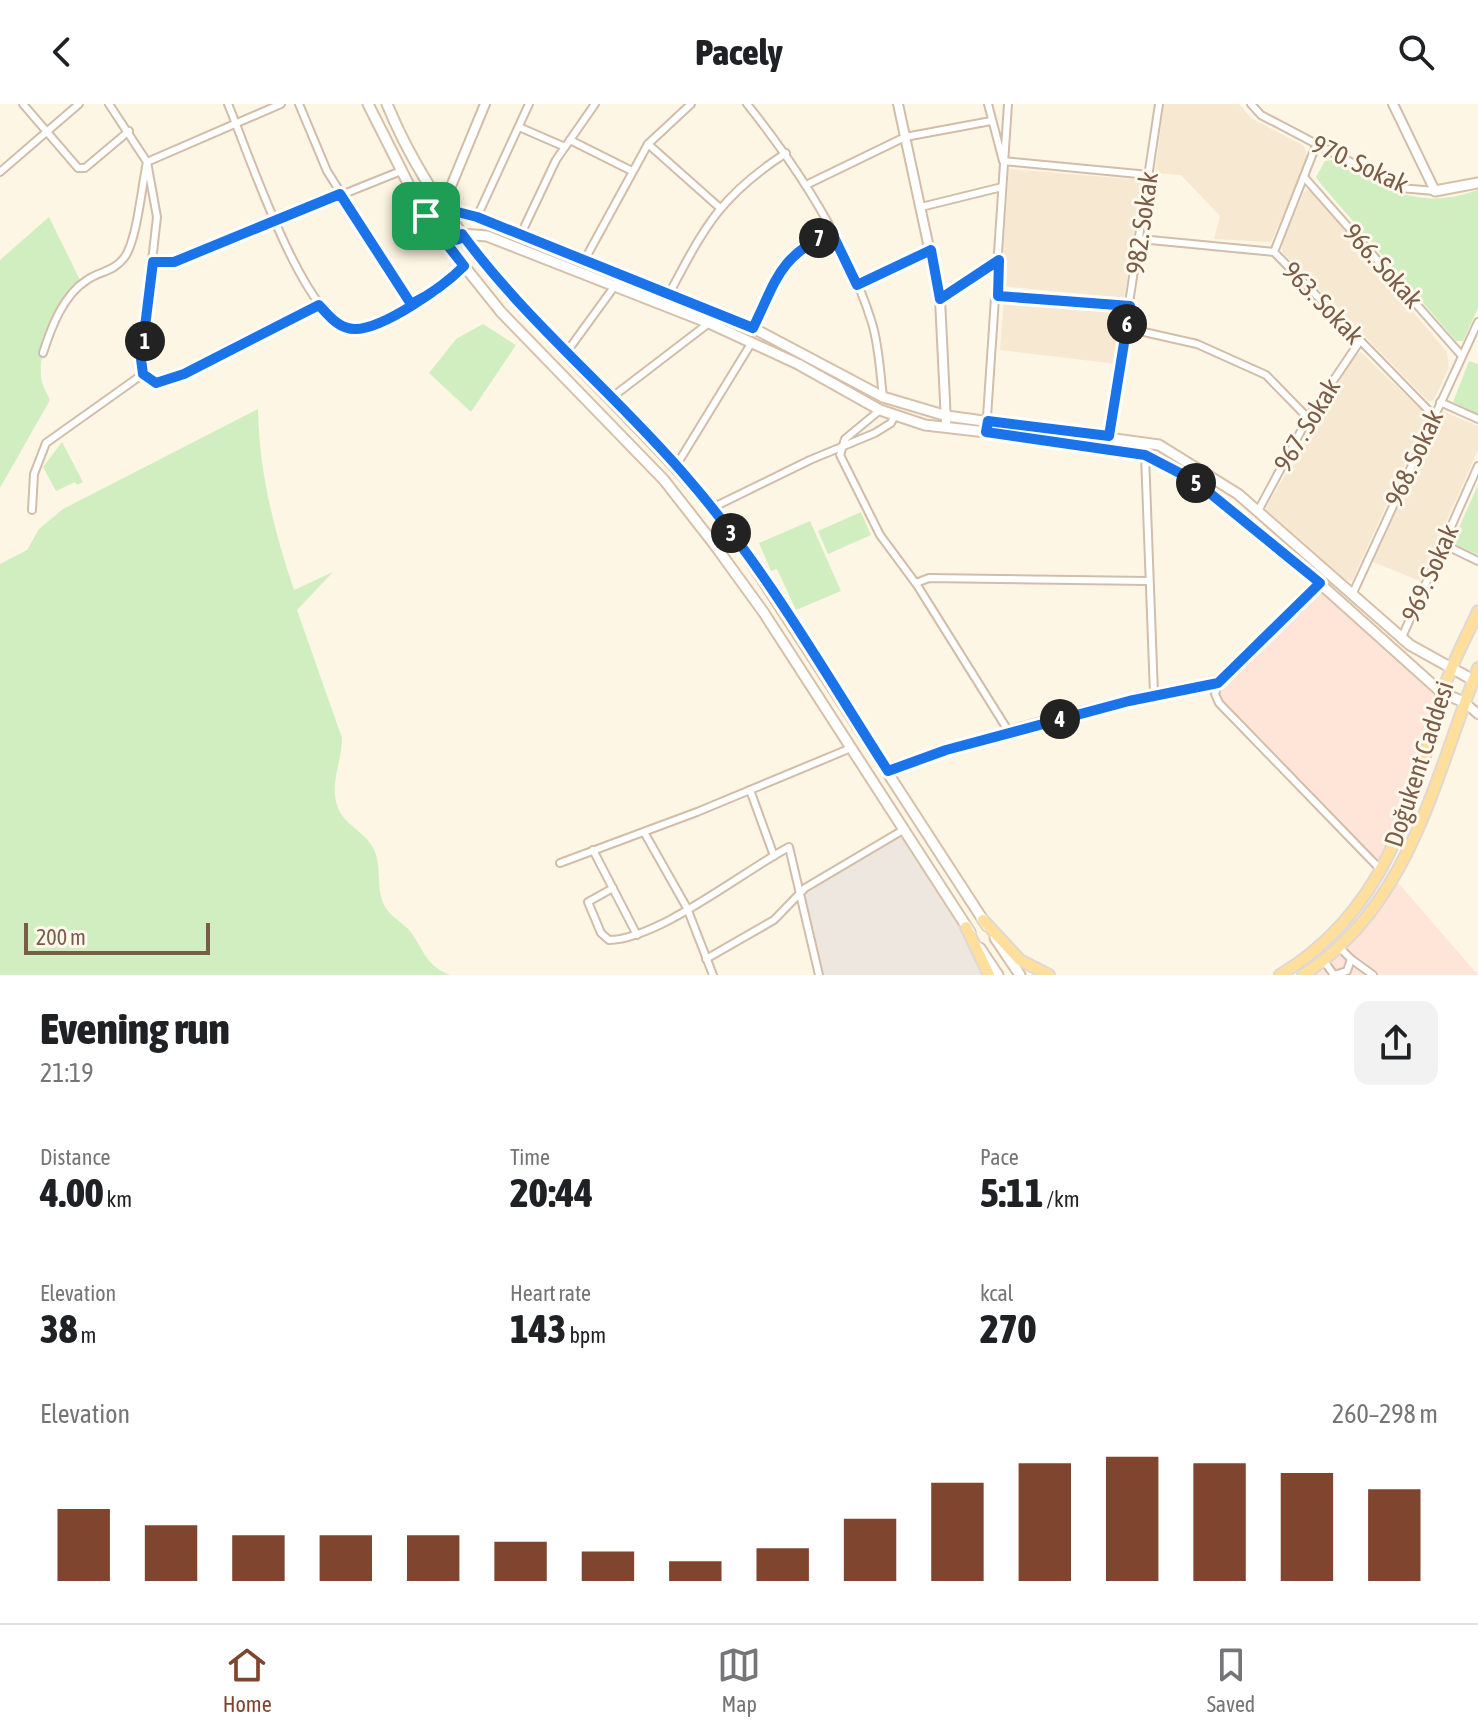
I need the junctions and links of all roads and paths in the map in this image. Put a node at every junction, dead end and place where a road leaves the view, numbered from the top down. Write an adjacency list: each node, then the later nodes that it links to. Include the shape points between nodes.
1 (23, 104): 23 (street)
2 (79, 104): 23 (street)
3 (109, 104): 24 (street)
4 (228, 104): 21 (street)
5 (281, 104): 21 (street)
6 (299, 104): 42 (street)
7 (368, 104): 33 (main road)
8 (387, 104): 44 (main road, via 403,143)
9 (485, 104): 44 (street)
10 (529, 104): 22 (street)
11 (595, 104): 26 (street)
12 (691, 104): 28 (street)
13 (747, 104): 30 (street)
14 (898, 104): 25 (street)
15 (988, 104): 20 (street)
16 (1008, 104): 31 (street)
17 (1159, 104): 36 (street, 982. Sokak)
18 (1251, 104): 27 (street, 970. Sokak, via 1261,115)
19 (1393, 104): 41 (street)
20 (991, 121): 25 (street); 31 (street)
21 (236, 124): 32 (street); 48 (street)
22 (519, 127): 29 (street); 47 (street)
23 (47, 130): 24 (street, via 71,164 81,169); 35 (street)
24 (129, 131): 32 (street)
25 (905, 137): 39 (street); 43 (street)
26 (570, 140): 29 (street); 34 (street)
27 (1317, 143): 37 (street); 41 (street, 970. Sokak, via 1400,188)
28 (648, 144): 34 (street); 45 (street)
29 (565, 147): 51 (street)
30 (786, 153): 39 (street); 45 (street, via 754,174)
31 (1003, 161): 36 (street); 40 (street)
32 (147, 162): 57 (street, via 157,217); 75 (street, via 126,256 110,271 86,280 65,304)
33 (401, 171): 42 (street); 46 (main road)
34 (632, 171): 58 (street)
35 (0, 172)
36 (1149, 175): 52 (street, 982. Sokak)
37 (1304, 177): 55 (street); 77 (street, 966. Sokak)
38 (1478, 183): 41 (main road, 970. Sokak)
39 (806, 185): 49 (street)
40 (1002, 187): 43 (street); 56 (street)
41 (1435, 191)
42 (340, 194): 48 (street); 66 (street)
43 (921, 207): 54 (street)
44 (442, 208): 46 (main road); 47 (main road); 50 (main road)
45 (720, 208): 63 (street)
46 (426, 216): 53 (main road)
47 (477, 217): 51 (main road)
48 (275, 220): 57 (street, via 174,262); 67 (street)
49 (831, 231): 61 (street); 71 (street, via 803,246 777,271)
50 (462, 234): 53 (main road); 62 (main road, via 487,236); 76 (main road, via 530,318)
51 (520, 236): 58 (main road)
52 (1140, 239): 55 (street, 963. Sokak); 68 (street, 982. Sokak)
53 (445, 242): 59 (main road)
54 (931, 250): 61 (street); 65 (street)
55 (1274, 252): 73 (street, 963. Sokak)
56 (999, 260): 64 (street); 65 (street)
57 (153, 262): 78 (street)
58 (584, 262): 60 (main road)
59 (464, 266): 66 (street); 116 (main road, via 664,480 764,613)
60 (622, 276): 62 (street); 63 (main road)
61 (857, 285): 79 (street, via 872,323)
62 (614, 287): 70 (main road); 76 (street)
63 (669, 294): 71 (main road)
64 (998, 296): 68 (street); 88 (street)
65 (940, 299): 85 (street)
66 (411, 304): 67 (street, via 357,329 332,320)
67 (319, 305): 78 (street, via 184,374 156,383)
68 (1130, 306): 72 (street, 982. Sokak)
69 (1478, 322): 77 (street, 968. Sokak)
70 (709, 323): 74 (main road); 80 (street)
71 (753, 328): 79 (main road)
72 (1126, 328): 86 (street, via 1197,344 1266,375); 91 (street, 982. Sokak)
73 (1360, 341): 84 (street, 963. Sokak); 86 (street, 967. Sokak)
74 (752, 342): 82 (main road); 94 (street)
75 (43, 353)
76 (566, 353): 80 (main road)
77 (1462, 356): 81 (street, 968. Sokak)
78 (143, 374): 97 (street, via 46,443 34,474)
79 (883, 397): 85 (main road)
80 (611, 398): 94 (main road)
81 (1440, 402): 84 (street, 968. Sokak); 87 (street)
82 (880, 410): 83 (main road); 92 (street)
83 (895, 415): 89 (main road); 92 (street, via 875,433)
84 (1433, 415): 104 (street, 968. Sokak)
85 (947, 416): 88 (main road); 89 (street)
86 (1308, 418): 98 (street, 967. Sokak)
87 (1478, 419)
88 (988, 421): 90 (street); 91 (main road)
89 (946, 429): 90 (main road)
90 (986, 432): 93 (main road)
91 (1109, 436): 98 (main road, via 1159,445)
92 (842, 447): 96 (street); 102 (street, via 849,477 880,535)
93 (1145, 455): 101 (street); 103 (main road, via 1195,481)
94 (676, 466): 96 (main road)
95 (1478, 466): 99 (street, 969. Sokak)
96 (712, 508): 117 (main road)
97 (32, 510)
98 (1258, 511): 104 (main road)
99 (1443, 544): 100 (street); 106 (street, 969. Sokak)
100 (1478, 561)
101 (1148, 581): 102 (street, via 929,578); 112 (street)
102 (916, 583): 115 (street)
103 (1320, 583): 109 (street); 111 (main road)
104 (1352, 595): 106 (main road)
105 (1478, 611): 108 (main road, Doğukent Caddesi)
106 (1402, 637): 108 (main road)
107 (1478, 668): 110 (main road, Doğukent Caddesi)
108 (1451, 669): 110 (main road); 111 (main road, Doğukent Caddesi)
109 (1218, 683): 112 (street); 124 (street, via 1219,703)
110 (1476, 685): 113 (main road, Doğukent Caddesi)
111 (1442, 693): 113 (main road); 124 (main road, Doğukent Caddesi, via 1433,736 1395,845)
112 (1154, 694): 115 (street)
113 (1464, 702): 114 (street); 131 (main road, Doğukent Caddesi, via 1423,816 1385,897)
114 (1478, 714)
115 (1010, 733): 117 (street)
116 (851, 748): 118 (street); 119 (main road)
117 (888, 771): 128 (main road)
118 (750, 790): 120 (street); 122 (street)
119 (903, 830): 126 (street); 129 (main road)
120 (644, 832): 121 (street); 127 (street)
121 (593, 850): 123 (street); 125 (street)
122 (774, 856): 126 (street, via 789,847); 127 (street)
123 (560, 863)
124 (1381, 870): 142 (main road, Doğukent Caddesi, via 1371,890 1323,943)
125 (613, 888): 130 (street); 130 (street, via 588,902 601,933 609,940)
126 (800, 891): 132 (street, via 774,920); 137 (street)
127 (687, 908): 130 (street); 132 (street)
128 (983, 920): 140 (main road); 141 (main road, via 1020,960)
129 (966, 927): 138 (main road); 139 (main road)
130 (637, 935)
131 (1340, 948): 133 (street); 134 (main road, Doğukent Caddesi)
132 (706, 959): 136 (street)
133 (1351, 959): 135 (street); 144 (street)
134 (1324, 969): 135 (street, via 1334,975); 143 (main road, Doğukent Caddesi)
135 (1348, 973)
136 (713, 975)
137 (819, 975)
138 (989, 975)
139 (998, 975)
140 (1020, 975)
141 (1049, 975)
142 (1280, 975)
143 (1303, 975)
144 (1373, 975)

